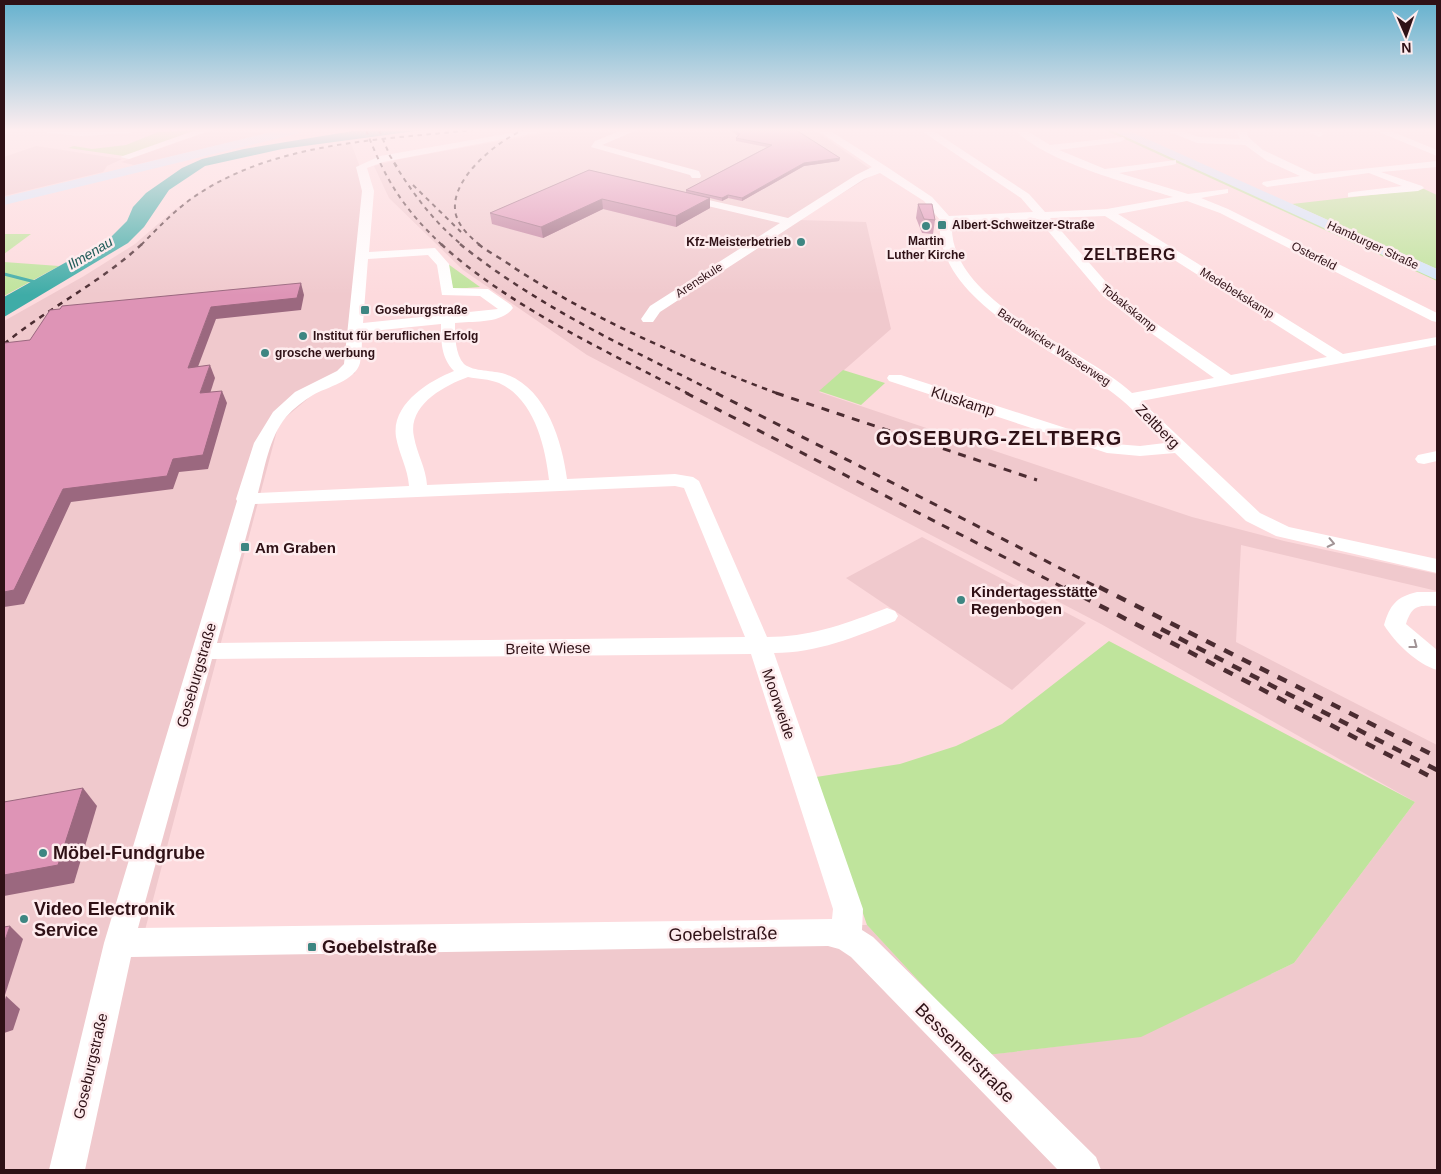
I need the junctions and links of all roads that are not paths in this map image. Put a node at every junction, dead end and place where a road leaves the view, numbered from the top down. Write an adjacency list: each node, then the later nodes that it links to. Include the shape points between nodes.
1 (74, 185): 13 (main road)
2 (366, 185): 18 (street, Goseburgstraße)
3 (848, 185): 17 (street, Arenskule)
4 (907, 185): 16 (street, via 928,199)
5 (1008, 185): 15 (street, Tobakskamp, via 1025,196)
6 (1146, 185): 12 (street, Osterfeld)
7 (1217, 185): 12 (street, via 1224,191)
8 (1232, 185): 19 (main road, Hamburger Straße)
9 (1409, 185): 11 (street, via 1418,188)
10 (670, 194): 17 (street)
11 (1352, 195)
12 (1188, 197): 14 (street); 20 (street, Osterfeld, via 1238,218)
13 (4, 202)
14 (1107, 212): 15 (street); 25 (street, Medebekskamp)
15 (1042, 215): 16 (street); 28 (street, Tobakskamp, via 1108,293)
16 (946, 220): 29 (street, Bardowicker Wasserweg, via 944,233 950,254 981,296 1012,322 1086,366)
17 (791, 222): 22 (street, Arenskule, via 655,309)
18 (363, 256): 21 (street, via 431,251 443,264 447,292 483,292 506,308 503,312); 23 (street, Goseburgstraße)
19 (1437, 275)
20 (1437, 318)
21 (448, 319): 23 (street); 26 (street, via 449,348)
22 (648, 319)
23 (357, 328): 33 (street, Goseburgstraße, via 350,370 304,394 272,421)
24 (1437, 341): 25 (street, Zeltberg)
25 (1341, 359): 28 (street, Zeltberg)
26 (466, 372): 31 (street, via 508,381 530,402 552,443); 32 (street, via 440,383 415,404 407,417 404,429 419,482)
27 (895, 378): 30 (street, Kluskamp, via 1113,449 1140,451)
28 (1228, 380): 29 (street, Zeltberg)
29 (1130, 398): 30 (street, Zeltberg)
30 (1178, 447): 34 (street, Zeltberg, one-way to 34, via 1260,522 1283,532)
31 (559, 485): 32 (street); 37 (street, Moorweide, via 686,481 692,485)
32 (418, 492): 33 (street)
33 (245, 499): 38 (street, Goseburgstraße)
34 (1437, 566)
35 (1437, 599): 39 (street, one-way to 39, via 1407,603 1400,610 1396,625 1410,643)
36 (888, 616): 37 (street, Breite Wiese, via 821,640)
37 (760, 647): 38 (street, Breite Wiese); 40 (street, Moorweide, via 848,909)
38 (203, 652): 41 (street, Goseburgstraße)
39 (1437, 662)
40 (846, 937): 41 (street, Goebelstraße, via 828,932); 43 (street, Bessemerstraße, via 862,947)
41 (119, 943): 42 (street, Goseburgstraße)
42 (66, 1170)
43 (1083, 1170)

